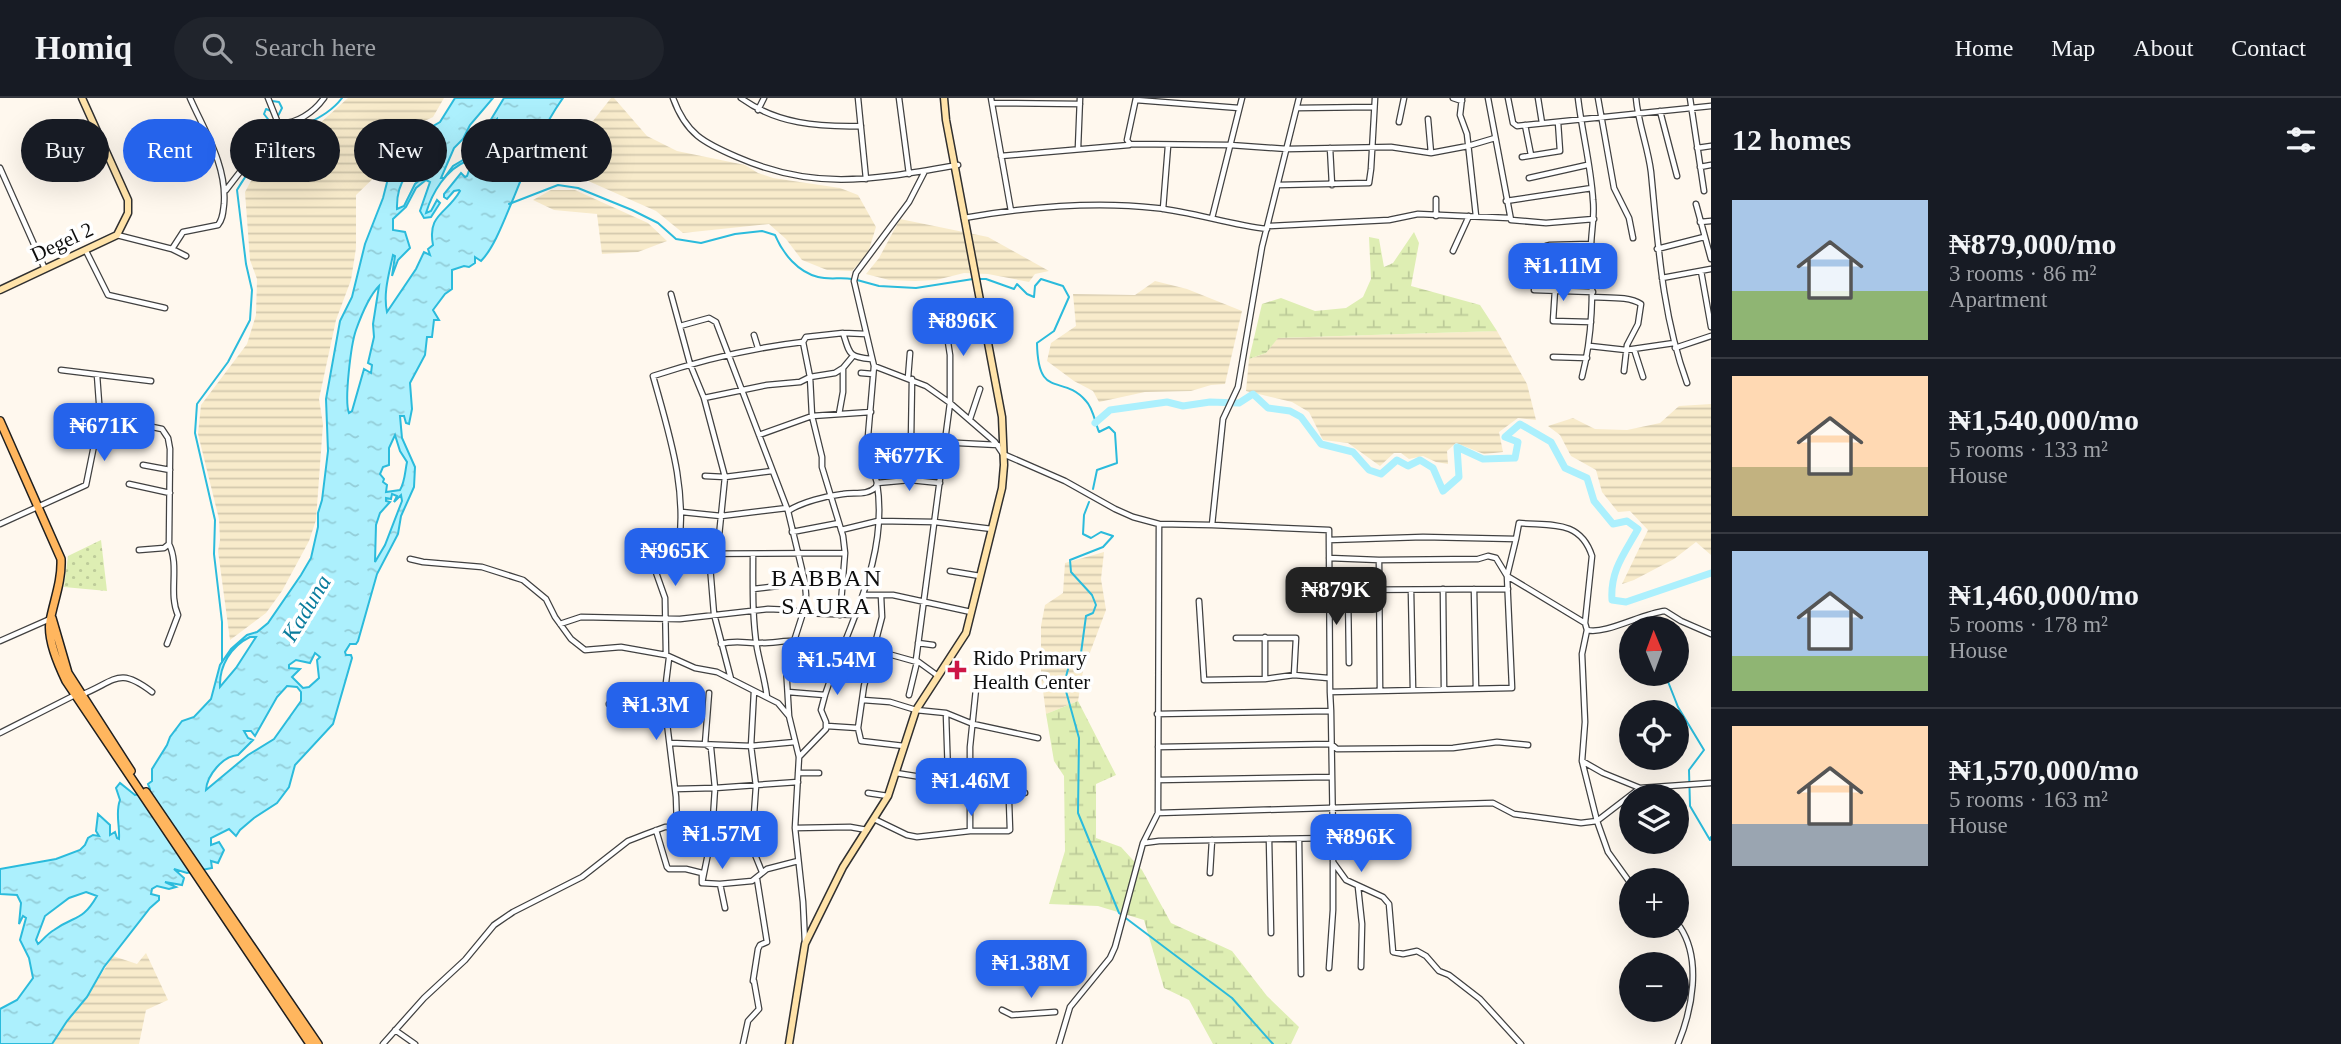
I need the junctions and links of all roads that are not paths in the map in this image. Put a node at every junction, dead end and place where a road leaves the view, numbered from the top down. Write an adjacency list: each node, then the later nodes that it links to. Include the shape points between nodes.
1 (93, 98): 26 (street)
2 (190, 98): 77 (street, via 221,167)
3 (268, 98): 38 (street)
4 (324, 98): 39 (street)
5 (673, 98): 72 (street, via 694,135 747,162 782,174 834,181)
6 (741, 98): 35 (street)
7 (764, 98): 35 (street)
8 (858, 98): 47 (street)
9 (898, 98): 69 (street)
10 (946, 98): 63 (main road)
11 (1241, 98): 33 (street)
12 (1299, 98): 34 (street)
13 (1375, 98): 31 (street)
14 (1404, 98): 43 (street)
15 (1453, 98): 25 (street)
16 (1488, 98): 48 (street)
17 (1508, 98): 18 (street); 46 (street, via 1515,126)
18 (1515, 98)
19 (1538, 98): 45 (street)
20 (1578, 98): 41 (street)
21 (1598, 98): 42 (street)
22 (1636, 98): 37 (street)
23 (1690, 98): 32 (street)
24 (1136, 99): 33 (street); 49 (street, via 1127,140)
25 (1462, 99): 53 (street, via 1460,115)
26 (83, 100): 94 (main road, Degel 2, via 128,200 128,213)
27 (992, 100): 28 (street); 60 (street)
28 (1036, 101): 29 (street)
29 (1080, 101): 55 (street)
30 (1711, 106): 32 (street)
31 (1374, 107): 34 (street); 52 (street)
32 (1692, 107): 36 (street); 57 (street)
33 (1239, 108): 50 (street)
34 (1297, 108): 58 (street)
35 (758, 110): 47 (street, via 793,122)
36 (1660, 111): 37 (street); 70 (street)
37 (1638, 114): 42 (street); 99 (street, via 1651,168)
38 (276, 119)
39 (299, 119)
40 (1428, 119): 59 (street)
41 (1581, 119): 42 (street); 44 (street); 64 (street)
42 (1601, 119): 96 (street, via 1614,188)
43 (1399, 122)
44 (1558, 122): 45 (street); 61 (street, via 1560,151)
45 (1542, 123): 46 (street)
46 (1525, 125): 61 (street)
47 (861, 126): 72 (street)
48 (1495, 138): 53 (street); 80 (street)
49 (1130, 144): 51 (street); 55 (street)
50 (1230, 145): 51 (street); 58 (street); 88 (street)
51 (1168, 146): 82 (street)
52 (1371, 146): 56 (street); 59 (street); 75 (street, via 1368,183)
53 (1468, 146): 59 (street); 86 (street)
54 (1711, 146): 57 (street)
55 (1078, 148): 60 (street)
56 (1330, 148): 58 (street); 75 (street)
57 (1697, 148): 66 (street)
58 (1287, 149): 74 (street)
59 (1431, 153)
60 (1000, 156): 83 (street)
61 (1531, 156): 62 (street)
62 (1522, 157)
63 (957, 165): 68 (street); 87 (main road)
64 (1587, 165): 71 (street); 76 (street)
65 (1711, 165): 66 (street)
66 (1700, 167): 78 (street)
67 (0, 168): 105 (street)
68 (925, 171): 69 (street); 120 (street, via 909,202 856,273)
69 (909, 174): 72 (street)
70 (1677, 176)
71 (1529, 178)
72 (866, 179)
73 (231, 182): 77 (street)
74 (1278, 185): 75 (street); 93 (street)
75 (1332, 185)
76 (1592, 188): 80 (street); 90 (street)
77 (225, 190): 98 (street, via 221,223 183,232)
78 (1704, 191)
79 (1436, 199): 84 (street)
80 (1506, 201): 89 (street)
81 (1696, 204): 92 (street)
82 (1163, 209): 83 (street, via 1121,205); 88 (street)
83 (1011, 211): 87 (street)
84 (1436, 216): 85 (street); 93 (street)
85 (1469, 216): 86 (street); 101 (street)
86 (1476, 216): 89 (street)
87 (966, 218): 164 (main road, via 1004,408)
88 (1212, 218): 93 (street)
89 (1509, 218): 90 (street, via 1546,223)
90 (1594, 219): 97 (street)
91 (1711, 221): 92 (street)
92 (1700, 222): 95 (street)
93 (1267, 227): 184 (street, via 1238,387 1223,419)
94 (117, 235): 98 (street); 100 (main road, Degel 2)
95 (1704, 237): 99 (street); 104 (street)
96 (1633, 238)
97 (1591, 244): 103 (street, via 1546,246); 113 (street)
98 (172, 249): 102 (street)
99 (1657, 249): 108 (street)
100 (86, 251): 105 (main road, Degel 2); 114 (street, via 108,295)
101 (1452, 251)
102 (186, 256)
103 (1542, 258)
104 (1711, 259)
105 (44, 269): 109 (main road, Degel 2)
106 (1711, 269): 107 (street)
107 (1701, 271): 108 (street); 118 (street)
108 (1662, 278): 124 (street)
109 (0, 290)
110 (1534, 290): 111 (street)
111 (1555, 290): 113 (street); 116 (street, via 1553,321)
112 (671, 294): 117 (street)
113 (1593, 295): 116 (street); 128 (street, via 1642,304 1639,324)
114 (165, 308)
115 (944, 316): 152 (street)
116 (1591, 322): 125 (street)
117 (679, 326): 130 (street, via 713,319); 135 (street)
118 (1711, 327)
119 (843, 333): 120 (street); 123 (street, via 806,337); 131 (street)
120 (866, 334): 134 (street)
121 (754, 335): 126 (street)
122 (1711, 336): 124 (street)
123 (803, 342): 126 (street); 143 (street)
124 (1674, 345): 127 (street); 148 (street)
125 (1590, 346): 128 (street); 133 (street)
126 (758, 348): 130 (street)
127 (1634, 349): 128 (street); 145 (street)
128 (1626, 350): 139 (street)
129 (910, 353): 146 (street)
130 (728, 354): 135 (street); 150 (street)
131 (853, 356): 134 (street); 137 (street)
132 (1553, 357): 133 (street)
133 (1587, 358): 144 (street)
134 (871, 359): 136 (street)
135 (690, 364): 151 (street); 177 (street, via 653,376 677,463)
136 (874, 366): 141 (street); 146 (street)
137 (843, 368): 143 (street); 154 (street)
138 (61, 370): 142 (street)
139 (1624, 371)
140 (861, 373): 141 (street)
141 (873, 374): 153 (street)
142 (97, 375): 147 (street); 155 (street)
143 (810, 377): 150 (street); 156 (street)
144 (1582, 377)
145 (1643, 377)
146 (910, 379): 152 (street); 160 (street)
147 (151, 381)
148 (1687, 383)
149 (980, 389): 157 (street)
150 (742, 390): 151 (street); 159 (street)
151 (704, 398): 169 (street)
152 (950, 403): 157 (street); 161 (street)
153 (871, 412): 154 (street); 163 (street)
154 (839, 414): 156 (street)
155 (100, 416): 166 (street, via 162,429 168,438); 175 (street, via 86,485)
156 (812, 416): 159 (street); 174 (street)
157 (970, 419): 162 (street)
158 (0, 421): 175 (main road)
159 (759, 435): 167 (street)
160 (911, 441): 161 (street); 163 (street)
161 (944, 441): 162 (street); 171 (street)
162 (998, 445): 164 (street)
163 (867, 448): 170 (street)
164 (1003, 454): 183 (street, via 1115,509); 185 (main road, via 1002,488)
165 (143, 465): 166 (street)
166 (170, 471): 173 (street)
167 (772, 471): 169 (street); 176 (street)
168 (705, 476): 169 (street)
169 (725, 477): 178 (street)
170 (877, 483): 171 (street); 174 (street, via 867,493); 179 (street)
171 (940, 483): 180 (street)
172 (129, 484): 173 (street)
173 (170, 493): 190 (street)
174 (832, 496): 176 (street); 181 (street)
175 (39, 507): 182 (street); 222 (main road, via 61,559)
176 (787, 510): 178 (street); 187 (street)
177 (682, 512): 178 (street); 195 (street)
178 (721, 516): 196 (street)
179 (878, 521): 180 (street); 186 (street); 212 (street, via 872,572)
180 (935, 522): 185 (street); 214 (street)
181 (839, 523): 186 (street); 187 (street)
182 (0, 524)
183 (1159, 524): 184 (street); 269 (street)
184 (1212, 526): 188 (street, via 1329,530)
185 (993, 529): 201 (main road)
186 (841, 531): 192 (street)
187 (792, 532): 194 (street)
188 (1329, 540): 189 (street); 197 (street)
189 (1516, 540): 202 (street); 224 (street, via 1519,523 1565,526 1580,535 1592,556)
190 (169, 544): 191 (street); 234 (street, via 178,615)
191 (139, 550)
192 (845, 553): 194 (street); 220 (street)
193 (753, 554): 194 (street); 196 (street); 204 (street)
194 (797, 554): 218 (street, via 804,582)
195 (678, 555): 196 (street); 223 (street, via 660,556 653,564)
196 (713, 555): 219 (street)
197 (1329, 558): 199 (street); 208 (street)
198 (410, 559): 225 (street, via 482,567 523,580 546,599)
199 (1379, 560): 202 (street, via 1488,556 1496,558); 209 (street)
200 (950, 571): 201 (street)
201 (981, 576): 217 (main road)
202 (1507, 576): 207 (street); 224 (street)
203 (778, 586): 204 (street)
204 (753, 589): 216 (street)
205 (1443, 589): 206 (street); 211 (street); 250 (street)
206 (1474, 589): 207 (street); 251 (street)
207 (1508, 589): 251 (street, via 1512,688)
208 (1329, 590): 210 (street); 245 (street)
209 (1379, 590): 210 (street); 211 (street); 254 (street)
210 (1348, 591): 241 (street)
211 (1411, 591): 252 (street)
212 (863, 595): 213 (street); 221 (street)
213 (881, 596): 214 (street); 237 (street, via 882,617)
214 (924, 601): 217 (street); 233 (street)
215 (1199, 601): 246 (street, via 1204,680)
216 (753, 611): 218 (street); 219 (street); 232 (street)
217 (972, 612): 244 (main road, via 959,646)
218 (803, 613): 220 (street); 231 (street)
219 (714, 614): 223 (street); 235 (street)
220 (840, 615): 221 (street)
221 (856, 615): 238 (street)
222 (52, 618): 230 (street); 259 (main road)
223 (667, 618): 225 (street, via 581,617); 239 (street)
224 (1585, 623): 226 (street)
225 (559, 624): 239 (street, via 585,650 621,647)
226 (1587, 630): 227 (street, via 1665,611); 284 (street, via 1582,654)
227 (1711, 634)
228 (1265, 637): 229 (street); 243 (street, via 1296,638); 246 (street)
229 (1237, 638)
230 (0, 641)
231 (792, 642): 232 (street); 238 (street, via 818,645); 256 (street, via 786,666)
232 (756, 643): 235 (street); 262 (street)
233 (918, 643): 236 (street); 240 (street)
234 (167, 644)
235 (721, 644): 247 (street)
236 (933, 645)
237 (874, 650): 240 (street); 242 (street)
238 (839, 654): 242 (street); 260 (street)
239 (668, 656): 247 (street); 248 (street)
240 (917, 662): 244 (street); 261 (street)
241 (1349, 663)
242 (868, 670): 263 (street)
243 (1294, 675): 245 (street); 246 (street)
244 (938, 676): 266 (main road)
245 (1328, 678): 257 (street)
246 (1265, 679)
247 (731, 680): 253 (street)
248 (666, 688): 264 (street, via 659,690 656,698); 276 (street)
249 (976, 689): 270 (street)
250 (1444, 689): 251 (street); 252 (street)
251 (1476, 689)
252 (1413, 690): 254 (street)
253 (754, 691): 262 (street); 280 (street)
254 (1380, 691): 257 (street)
255 (152, 692): 259 (street, via 134,678 122,677)
256 (788, 692): 260 (street); 265 (street)
257 (1330, 692): 267 (street)
258 (709, 693): 277 (street)
259 (78, 695): 273 (street); 326 (main road)
260 (825, 695): 271 (street, via 821,710)
261 (909, 695)
262 (767, 698): 265 (street)
263 (863, 700): 266 (street); 272 (street)
264 (609, 704)
265 (787, 708): 275 (street)
266 (916, 710): 268 (street); 281 (main road)
267 (1331, 711): 269 (street); 278 (street)
268 (946, 713): 270 (street); 288 (street, via 945,779)
269 (1157, 714): 282 (street)
270 (973, 724): 274 (street); 285 (street)
271 (827, 726): 272 (street); 283 (street)
272 (858, 728): 281 (street, via 861,741)
273 (0, 733)
274 (1038, 738)
275 (795, 742): 280 (street); 283 (street)
276 (670, 743): 277 (street); 297 (street)
277 (705, 744): 280 (street); 296 (street, via 711,748)
278 (1331, 744): 279 (street, via 1337,749 1453,748 1497,742); 282 (street); 289 (street)
279 (1528, 745)
280 (751, 746): 295 (street)
281 (904, 746): 288 (main road)
282 (1157, 747): 290 (street)
283 (799, 757): 286 (street)
284 (1582, 761): 293 (street); 307 (street)
285 (970, 762): 299 (street, via 1008,773); 301 (street)
286 (798, 773): 287 (street); 291 (street)
287 (819, 773)
288 (896, 773): 302 (main road)
289 (1331, 777): 290 (street); 304 (street)
290 (1158, 780): 305 (street)
291 (798, 782): 295 (street); 309 (street)
292 (1711, 783): 294 (street)
293 (1630, 784)
294 (1689, 785)
295 (756, 786): 296 (street); 320 (street, via 753,829)
296 (715, 788): 297 (street); 313 (street)
297 (675, 789): 308 (street)
298 (868, 793): 302 (street)
299 (1010, 793): 300 (street); 301 (street); 312 (street, via 1010,830)
300 (1025, 793)
301 (970, 795): 312 (street)
302 (887, 796): 306 (main road)
303 (1619, 804): 307 (street)
304 (1332, 809): 305 (street); 307 (street, via 1493,803 1514,814); 314 (street)
305 (1158, 813): 319 (street)
306 (874, 819): 311 (main road); 312 (street, via 917,837)
307 (1597, 821): 323 (street)
308 (677, 827): 310 (street); 313 (street)
309 (795, 828): 311 (street); 321 (street)
310 (656, 830): 328 (street, via 667,867 702,873); 340 (street, via 628,841 582,877 494,925)
311 (867, 830): 334 (main road)
312 (970, 831)
313 (712, 834): 320 (street)
314 (1333, 838): 316 (street); 322 (street)
315 (1269, 839): 316 (street); 318 (street); 332 (street)
316 (1299, 839): 337 (street)
317 (749, 840): 324 (street)
318 (1212, 840): 319 (street); 325 (street)
319 (1143, 843): 347 (street, via 1115,947 1070,1007)
320 (709, 847): 328 (street)
321 (798, 861): 324 (street); 334 (street)
322 (1333, 862): 330 (street, via 1346,880); 336 (street)
323 (1620, 868)
324 (762, 872): 327 (street)
325 (1210, 873)
326 (201, 878): 341 (main road); 342 (main road)
327 (757, 879): 329 (street); 345 (street, via 767,942 758,949 753,981 759,1009 748,1021)
328 (702, 883): 329 (street)
329 (720, 884): 331 (street)
330 (1358, 886): 335 (street); 348 (street, via 1389,904 1393,953 1417,951 1426,956 1439,971 1480,999)
331 (725, 908)
332 (1271, 933)
333 (1686, 938): 349 (street, via 1695,978)
334 (805, 944): 346 (main road)
335 (1361, 967)
336 (1329, 968)
337 (1301, 974)
338 (1002, 1010): 339 (street, via 1012,1015)
339 (1055, 1012)
340 (395, 1030): 343 (street); 344 (street)
341 (310, 1044)
342 (318, 1044)
343 (383, 1044)
344 (415, 1044)
345 (743, 1044)
346 (789, 1044)
347 (1059, 1044)
348 (1521, 1044)
349 (1678, 1044)

